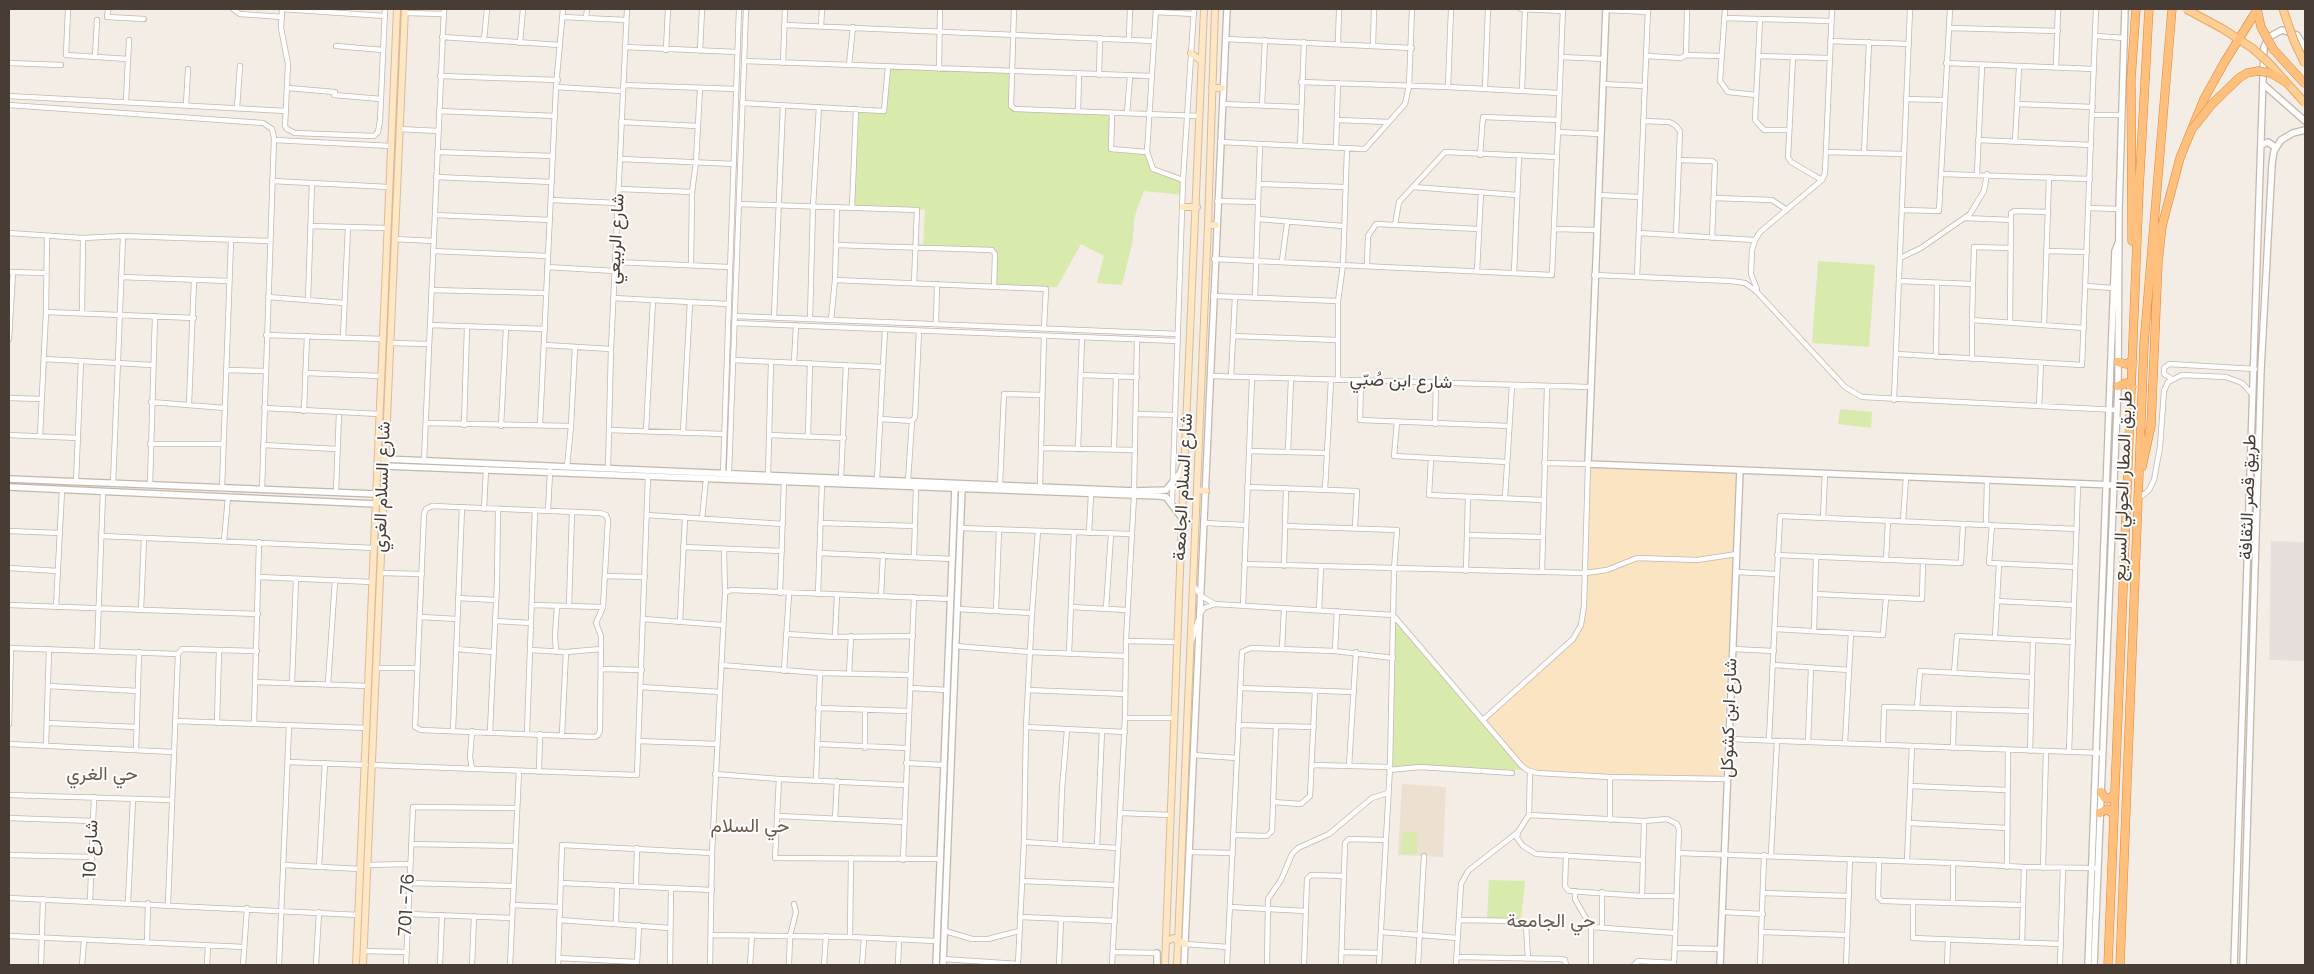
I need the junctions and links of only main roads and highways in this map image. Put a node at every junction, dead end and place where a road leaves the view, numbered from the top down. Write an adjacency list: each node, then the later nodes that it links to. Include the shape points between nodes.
1 (397, 9): 19 (main road, شارع السلام الغري)
2 (1204, 9): 12 (main road, شارع السلام الجامعة)
3 (1215, 9): 16 (main road, شارع السلام الجامعة)
4 (2136, 9): 25 (highway, via 2131,79 2132,272)
5 (2149, 9): 25 (highway, طريق المطار الحولي السريع)
6 (2172, 9): 36 (highway, طريق المطار الحولي السريع, via 2144,344)
7 (2186, 9): 14 (main road, bridge, via 2252,48)
8 (2257, 9): 15 (highway, bridge, via 2261,27 2273,48); 20 (highway, bridge, via 2210,87)
9 (2284, 9): 13 (main road, bridge)
10 (405, 11): 19 (main road, شارع السلام الغري)
11 (1192, 53): 12 (main road)
12 (1202, 62): 22 (main road, شارع السلام الجامعة)
13 (2305, 64)
14 (2287, 83): 18 (main road, bridge); 20 (highway, bridge, via 2271,73 2247,73 2212,104)
15 (2305, 84)
16 (1212, 88): 17 (main road); 23 (main road, شارع السلام الجامعة)
17 (1222, 88)
18 (2305, 104)
19 (396, 114): 28 (main road, شارع السلام الغري, via 391,146); 29 (main road, شارع السلام الغري, via 399,129)
20 (2193, 128): 36 (highway, via 2180,158 2162,226 2151,426)
21 (1183, 207): 22 (main road)
22 (1197, 207): 26 (main road, شارع السلام الجامعة)
23 (1208, 225): 24 (main road); 27 (main road, شارع السلام الجامعة)
24 (1216, 225)
25 (2136, 292): 30 (highway, طريق المطار الحولي السريع)
26 (1190, 348): 27 (main road, via 1195,352); 32 (main road, شارع السلام الجامعة)
27 (1203, 350): 33 (main road, شارع السلام الجامعة)
28 (382, 355): 29 (main road); 43 (main road, شارع السلام الغري, via 372,582)
29 (389, 356): 43 (main road, شارع السلام الغري, via 380,573)
30 (2133, 361): 31 (highway, via 2126,364); 35 (highway, طريق المطار الحولي السريع)
31 (2118, 362)
32 (1189, 366): 33 (main road, via 1194,362); 44 (main road, شارع السلام الجامعة)
33 (1202, 366): 37 (main road, شارع السلام الجامعة)
34 (2118, 386): 35 (highway, via 2124,383)
35 (2132, 387): 39 (highway, طريق المطار الحولي السريع)
36 (2139, 474): 40 (highway, طريق المطار الحولي السريع)
37 (1197, 490): 38 (main road); 45 (main road, شارع السلام الجامعة)
38 (1206, 491)
39 (2123, 588): 40 (highway, via 2129,594); 41 (highway, طريق المطار الحولي السريع)
40 (2135, 590): 42 (highway, طريق المطار الحولي السريع)
41 (2122, 612): 42 (highway, via 2127,609); 50 (highway, طريق المطار الحولي السريع)
42 (2134, 612): 65 (highway, طريق المطار الحولي السريع)
43 (374, 631): 48 (main road, شارع السلام الغري, via 376,668); 48 (main road, شارع السلام الغري, via 368,686)
44 (1176, 694): 45 (main road, via 1180,698); 47 (main road, شارع السلام الجامعة)
45 (1188, 695): 46 (main road, شارع السلام الجامعة)
46 (1188, 713): 47 (main road, via 1181,710); 53 (main road, شارع السلام الجامعة)
47 (1175, 716): 56 (main road, شارع السلام الجامعة)
48 (369, 765): 55 (main road, شارع السلام الغري)
49 (2101, 792): 50 (highway, via 2108,799)
50 (2114, 795): 52 (highway, طريق المطار الحولي السريع)
51 (2100, 813): 52 (highway, via 2107,809)
52 (2113, 814): 64 (highway, طريق المطار الحولي السريع)
53 (1183, 817): 54 (main road); 57 (main road, شارع السلام الجامعة)
54 (1191, 818)
55 (364, 867): 61 (main road, شارع السلام الغري, via 359,914); 61 (main road, شارع السلام الغري, via 364,951)
56 (1167, 924): 57 (main road); 58 (main road, شارع السلام الجامعة)
57 (1179, 924): 59 (main road, شارع السلام الجامعة)
58 (1166, 942): 59 (main road, via 1173,938); 62 (main road, شارع السلام الجامعة)
59 (1178, 942): 60 (main road); 63 (main road, شارع السلام الجامعة)
60 (1185, 944)
61 (360, 965)
62 (1166, 965)
63 (1177, 965)
64 (2108, 965)
65 (2120, 965)

